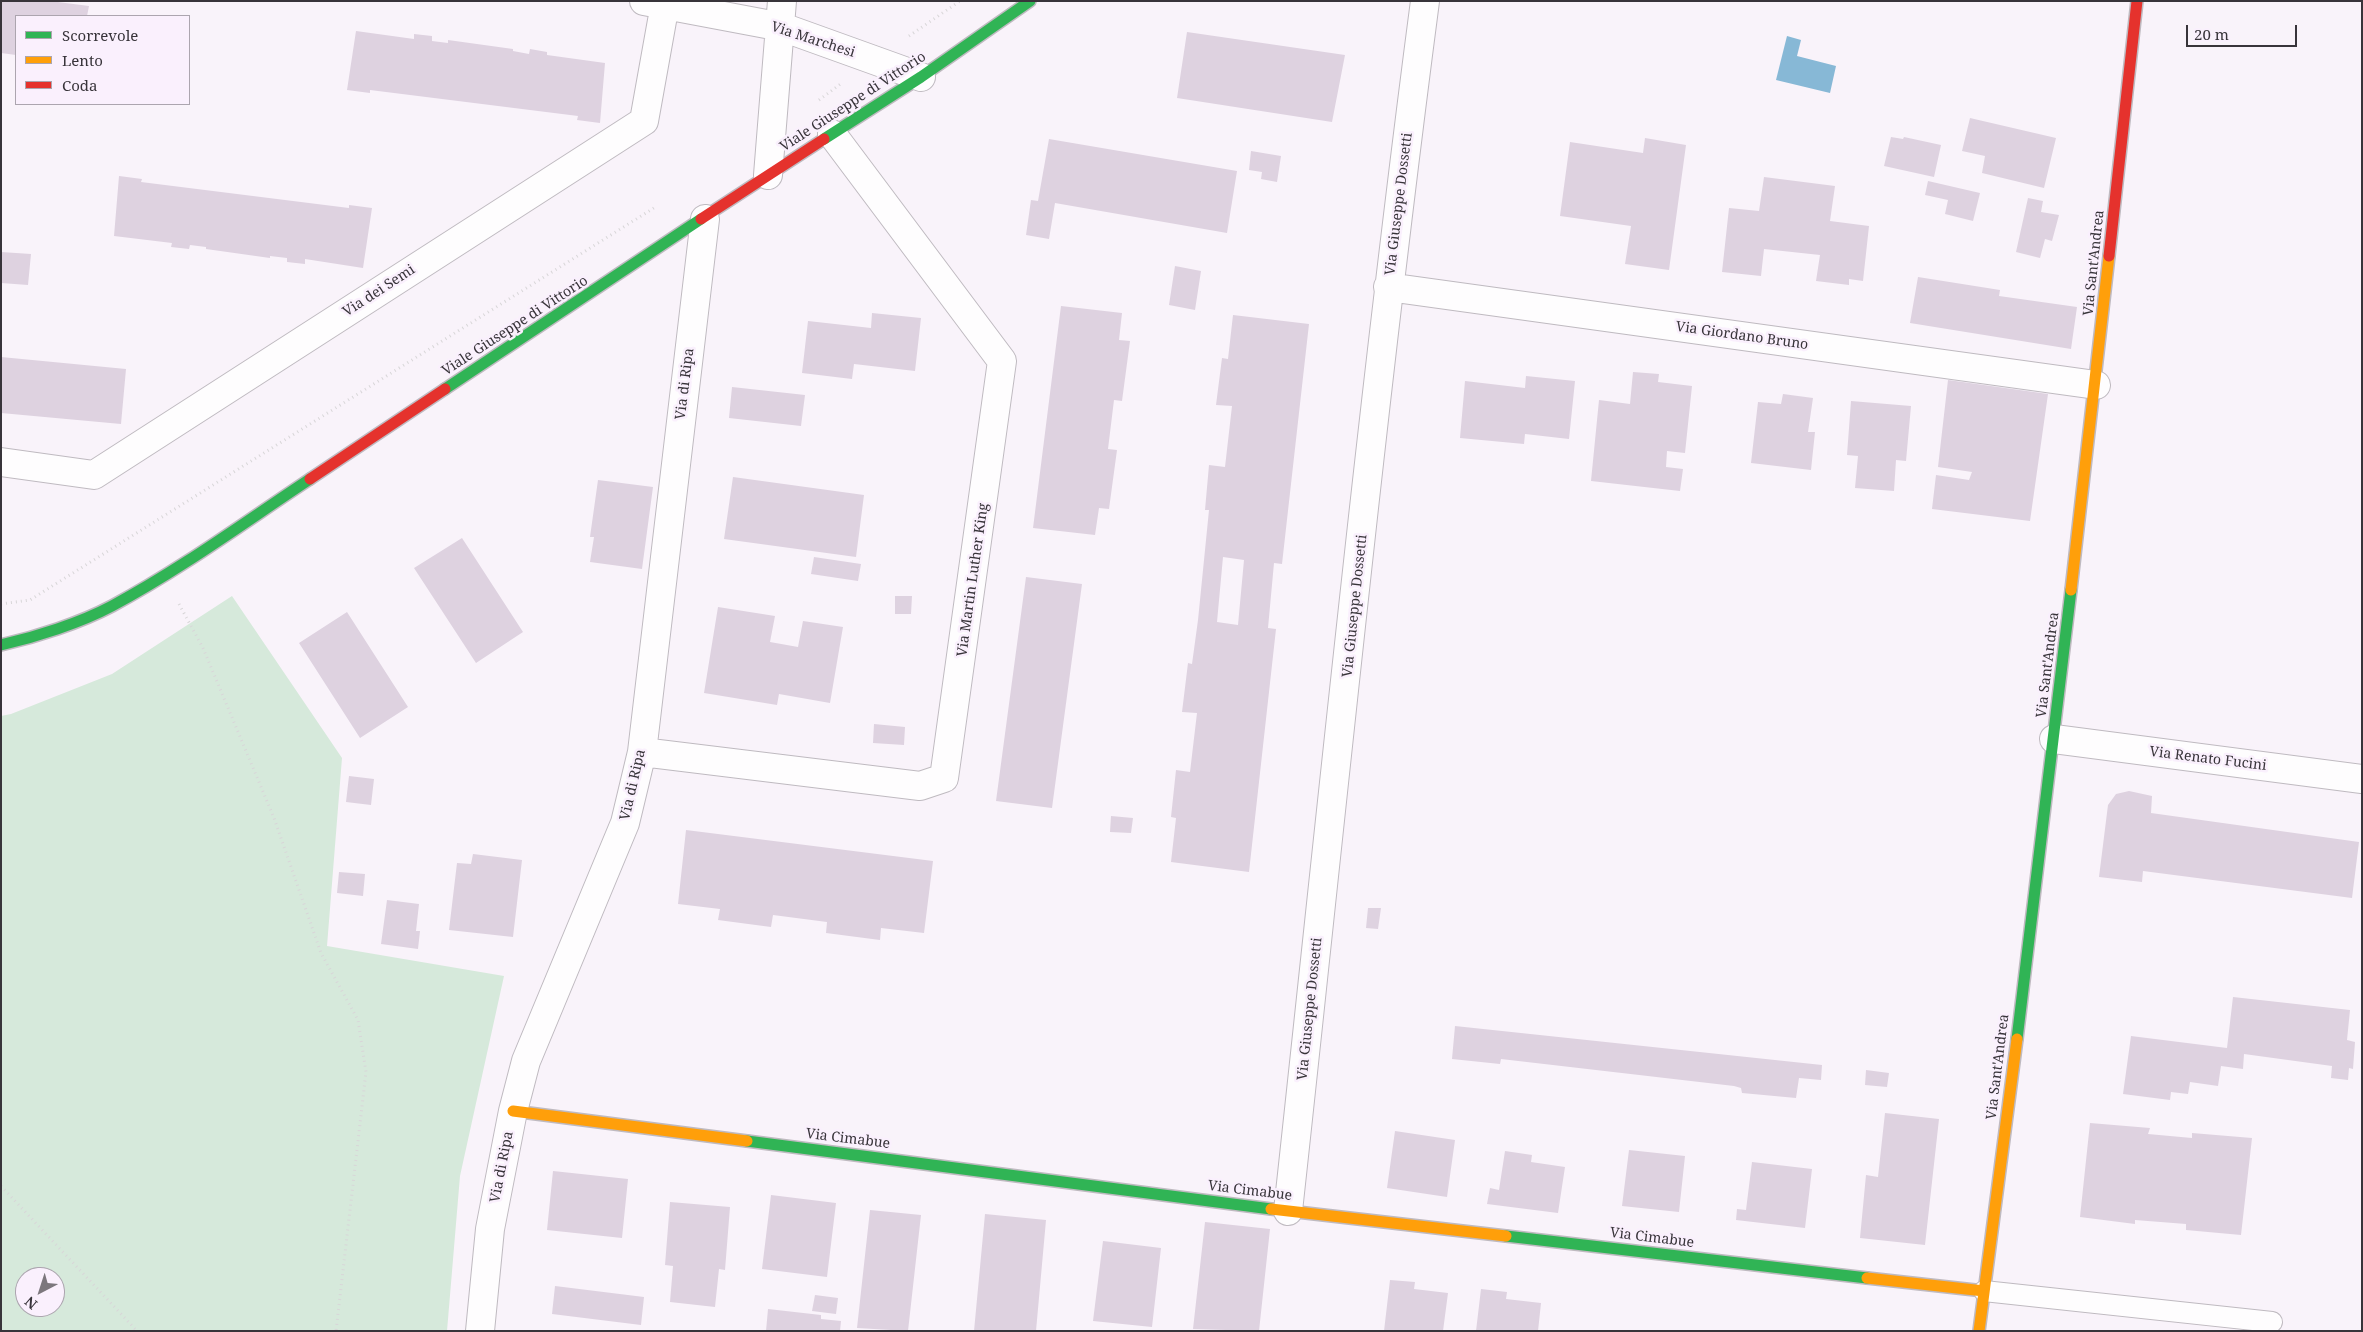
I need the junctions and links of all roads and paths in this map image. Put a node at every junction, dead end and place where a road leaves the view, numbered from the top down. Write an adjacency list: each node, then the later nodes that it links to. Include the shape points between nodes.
1 (960, 1): 7 (path)
2 (1030, 1): 8 (street, Viale Giuseppe di Vittorio)
3 (1424, 1): 14 (street, Via Giuseppe Dossetti)
4 (2137, 1): 15 (street, Via Sant'Andrea)
5 (654, 3): 6 (street, Via Marchesi); 16 (street, Via dei Semi, via 644,121 94,475)
6 (782, 14): 7 (street, Via Marchesi); 9 (street)
7 (875, 60): 8 (street, Via Marchesi); 9 (path)
8 (921, 77): 10 (street, Viale Giuseppe di Vittorio)
9 (772, 134): 11 (street)
10 (832, 134): 11 (street, Viale Giuseppe di Vittorio); 21 (street, Via Martin Luther King, via 1002,361 944,778 920,786)
11 (768, 175): 13 (street, Viale Giuseppe di Vittorio)
12 (662, 202): 18 (path, via 30,600)
13 (704, 219): 17 (street, Viale Giuseppe di Vittorio); 21 (street, Via di Ripa)
14 (1388, 287): 15 (street, Via Giordano Bruno); 25 (street, Via Giuseppe Dossetti)
15 (2096, 385): 20 (street, Via Sant'Andrea)
16 (1, 462)
17 (164, 576): 19 (street, Viale Giuseppe di Vittorio, via 110,607 30,638); 29 (path, via 203,648 232,716 274,818 321,953 358,1020 366,1072)
18 (1, 604)
19 (1, 645)
20 (2054, 739): 22 (street, Via Renato Fucini); 26 (street, Via Sant'Andrea)
21 (642, 752): 23 (street, Via di Ripa, via 625,823 526,1061)
22 (2362, 779)
23 (513, 1111): 25 (street, Via Cimabue); 30 (street, Via di Ripa, via 490,1229)
24 (1, 1186): 28 (path)
25 (1288, 1211): 26 (street, Via Cimabue)
26 (1984, 1292): 27 (lane); 31 (street, Via Sant'Andrea)
27 (2272, 1322)
28 (138, 1331)
29 (336, 1331)
30 (480, 1331)
31 (1979, 1331)

